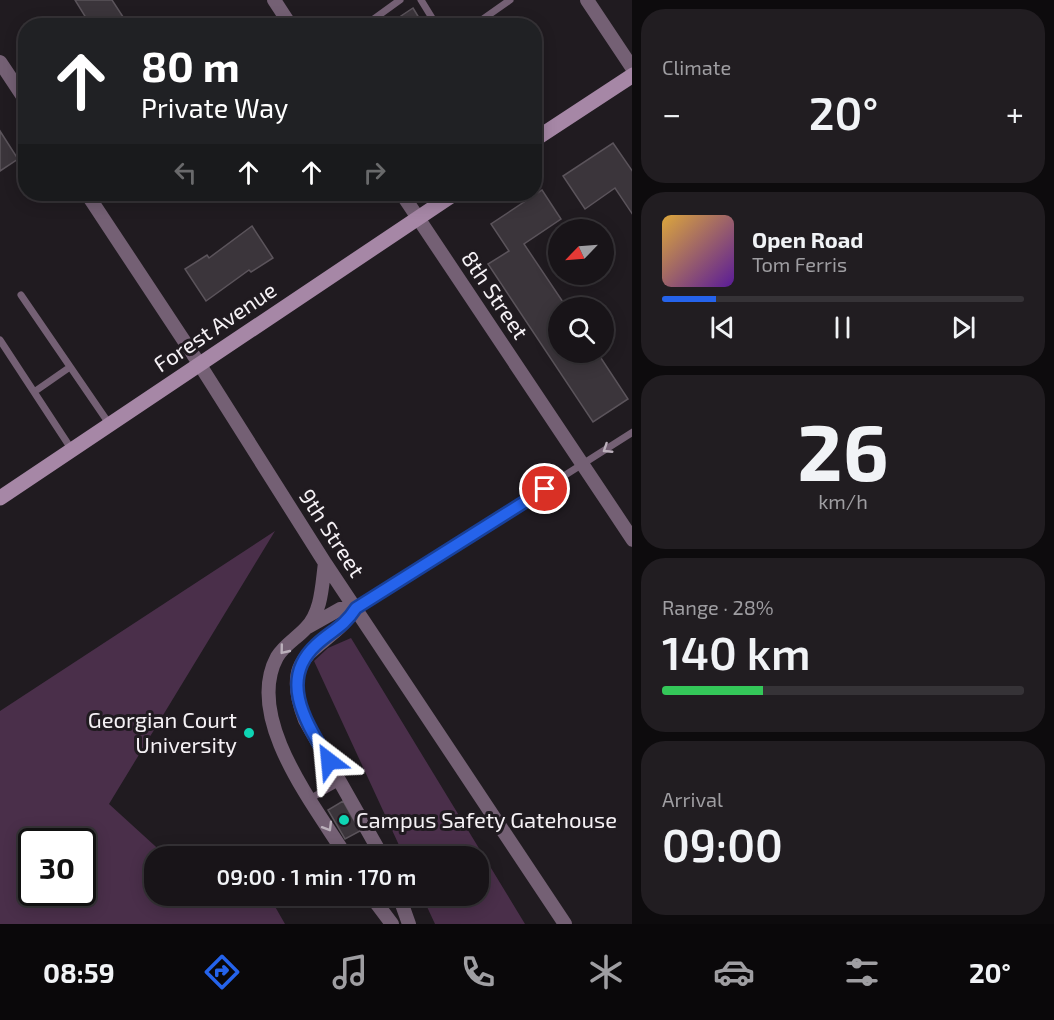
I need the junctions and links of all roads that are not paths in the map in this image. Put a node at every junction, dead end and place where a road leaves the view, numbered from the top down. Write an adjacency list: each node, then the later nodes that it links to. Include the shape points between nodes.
1 (274, 0): 6 (street)
2 (400, 0): 7 (lane)
3 (421, 0): 8 (lane)
4 (510, 0): 9 (lane)
5 (587, 0): 11 (street)
6 (286, 18)
7 (375, 18)
8 (432, 18)
9 (484, 18)
10 (2, 68): 13 (street)
11 (632, 68)
12 (632, 76): 14 (street)
13 (18, 90)
14 (542, 135)
15 (92, 201): 21 (street, 9th Street)
16 (407, 201): 18 (street, 8th Street)
17 (444, 201): 18 (street, Forest Avenue)
18 (418, 218): 21 (street, Forest Avenue); 27 (street, 8th Street)
19 (21, 295): 22 (lane)
20 (0, 340): 23 (lane)
21 (200, 365): 24 (street, Forest Avenue); 30 (street, 9th Street)
22 (70, 367): 23 (lane); 24 (lane)
23 (34, 392): 26 (lane)
24 (110, 425): 26 (street, Forest Avenue)
25 (632, 433): 27 (lane, one-way to 27)
26 (72, 450): 28 (street, Forest Avenue)
27 (582, 465): 29 (street, 8th Street); 31 (lane)
28 (0, 498)
29 (632, 539)
30 (325, 563): 31 (street, 9th Street); 32 (street, via 320,600)
31 (356, 608): 32 (street, via 340,609); 33 (street, via 345,625 306,655 296,682 305,720); 41 (street, 9th Street)
32 (308, 627): 34 (street, one-way to 34, via 277,657 268,702 274,732)
33 (340, 782): 34 (lane); 36 (street)
34 (311, 798): 35 (street, one-way to 35)
35 (340, 846)
36 (376, 846)
37 (378, 906): 39 (street)
38 (403, 906): 40 (street)
39 (392, 924)
40 (409, 924)
41 (565, 924)

